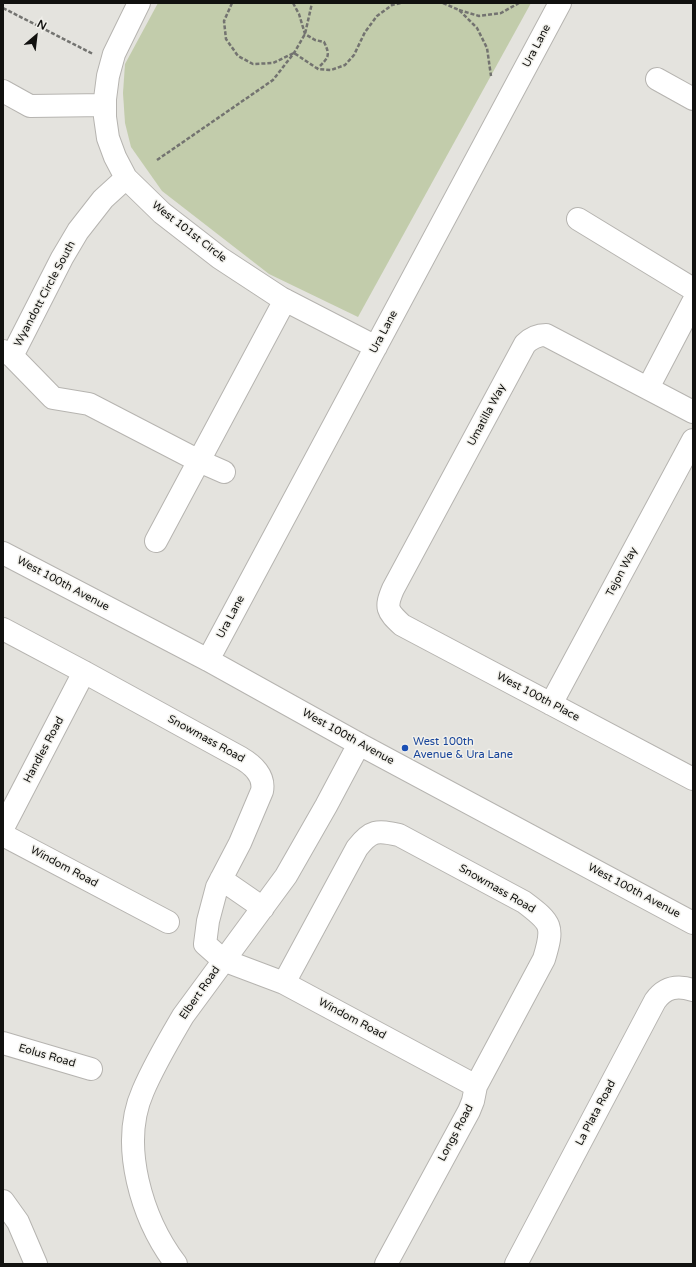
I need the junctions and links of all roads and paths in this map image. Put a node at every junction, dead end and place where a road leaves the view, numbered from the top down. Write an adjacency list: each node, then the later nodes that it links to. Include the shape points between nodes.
1 (139, 3): 13 (street, West 101st Circle)
2 (232, 3): 12 (path, via 224,21 226,39 238,56 253,64 273,63)
3 (293, 3): 11 (path)
4 (312, 3): 11 (path)
5 (401, 3): 14 (path, via 392,5 376,16 354,55 345,65 331,70)
6 (443, 3): 10 (path)
7 (519, 3): 10 (path, via 501,12 479,16)
8 (560, 3): 26 (street, Ura Lane)
9 (3, 8): 13 (path)
10 (459, 10): 15 (path, via 477,28 487,48)
11 (305, 34): 12 (path); 14 (path, via 324,42 328,51 328,59)
12 (294, 52): 14 (path); 20 (path, via 273,80)
13 (111, 64): 19 (street, West 101st Circle)
14 (318, 69)
15 (491, 76)
16 (657, 79): 18 (street)
17 (3, 90): 19 (street, via 30,106)
18 (693, 99)
19 (105, 104): 21 (street, West 101st Circle, via 108,138)
20 (157, 160)
21 (126, 178): 24 (street, West 101st Circle, via 162,213 220,258); 27 (street, Wyandott Circle South, via 102,199 78,231)
22 (578, 219): 23 (street)
23 (693, 289)
24 (285, 300): 26 (street, West 101st Circle); 31 (street)
25 (693, 302): 28 (street)
26 (376, 347): 37 (street, Ura Lane)
27 (7, 354): 31 (street, Wyandott Circle South, via 53,398 89,404)
28 (648, 388): 29 (street, Umatilla Way); 35 (street, Umatilla Way, via 546,335 529,340 393,589)
29 (693, 412)
30 (693, 440): 39 (street, Tejon Way)
31 (199, 461): 32 (street); 33 (street)
32 (224, 472)
33 (156, 541)
34 (3, 553): 37 (street, West 100th Avenue)
35 (388, 609): 39 (street, West 100th Place, via 402,625)
36 (3, 629): 38 (street, Snowmass Road)
37 (208, 660): 40 (street, West 100th Avenue)
38 (84, 672): 42 (street, Handles Road); 44 (street, Snowmass Road, via 241,758 258,772 264,785 262,791 240,843)
39 (551, 704): 41 (street, West 100th Place)
40 (359, 744): 45 (street, Elbert Road, via 286,876); 47 (street, West 100th Avenue)
41 (693, 779)
42 (3, 828)
43 (3, 835): 46 (street, Windom Road)
44 (221, 879): 45 (street); 48 (street, Snowmass Road, via 208,921 205,944)
45 (263, 908): 48 (street, Elbert Road)
46 (168, 922)
47 (693, 923)
48 (223, 960): 49 (street, Windom Road); 57 (street, Elbert Road, via 169,1040 142,1092 137,1111 134,1147 138,1184 153,1227)
49 (284, 983): 51 (street, Snowmass Road, via 357,848 365,838 374,833 384,832 399,835 524,902 540,914 549,926 550,939 544,959); 54 (street, Windom Road)
50 (693, 990): 59 (street, La Plata Road, via 682,986 667,989 655,1001)
51 (522, 1000): 54 (street, Longs Road)
52 (3, 1043): 53 (street, Eolus Road)
53 (92, 1068)
54 (476, 1086): 58 (street, Longs Road, via 469,1111)
55 (3, 1201): 56 (street, via 18,1222)
56 (36, 1264)
57 (176, 1264)
58 (386, 1264)
59 (516, 1264)

